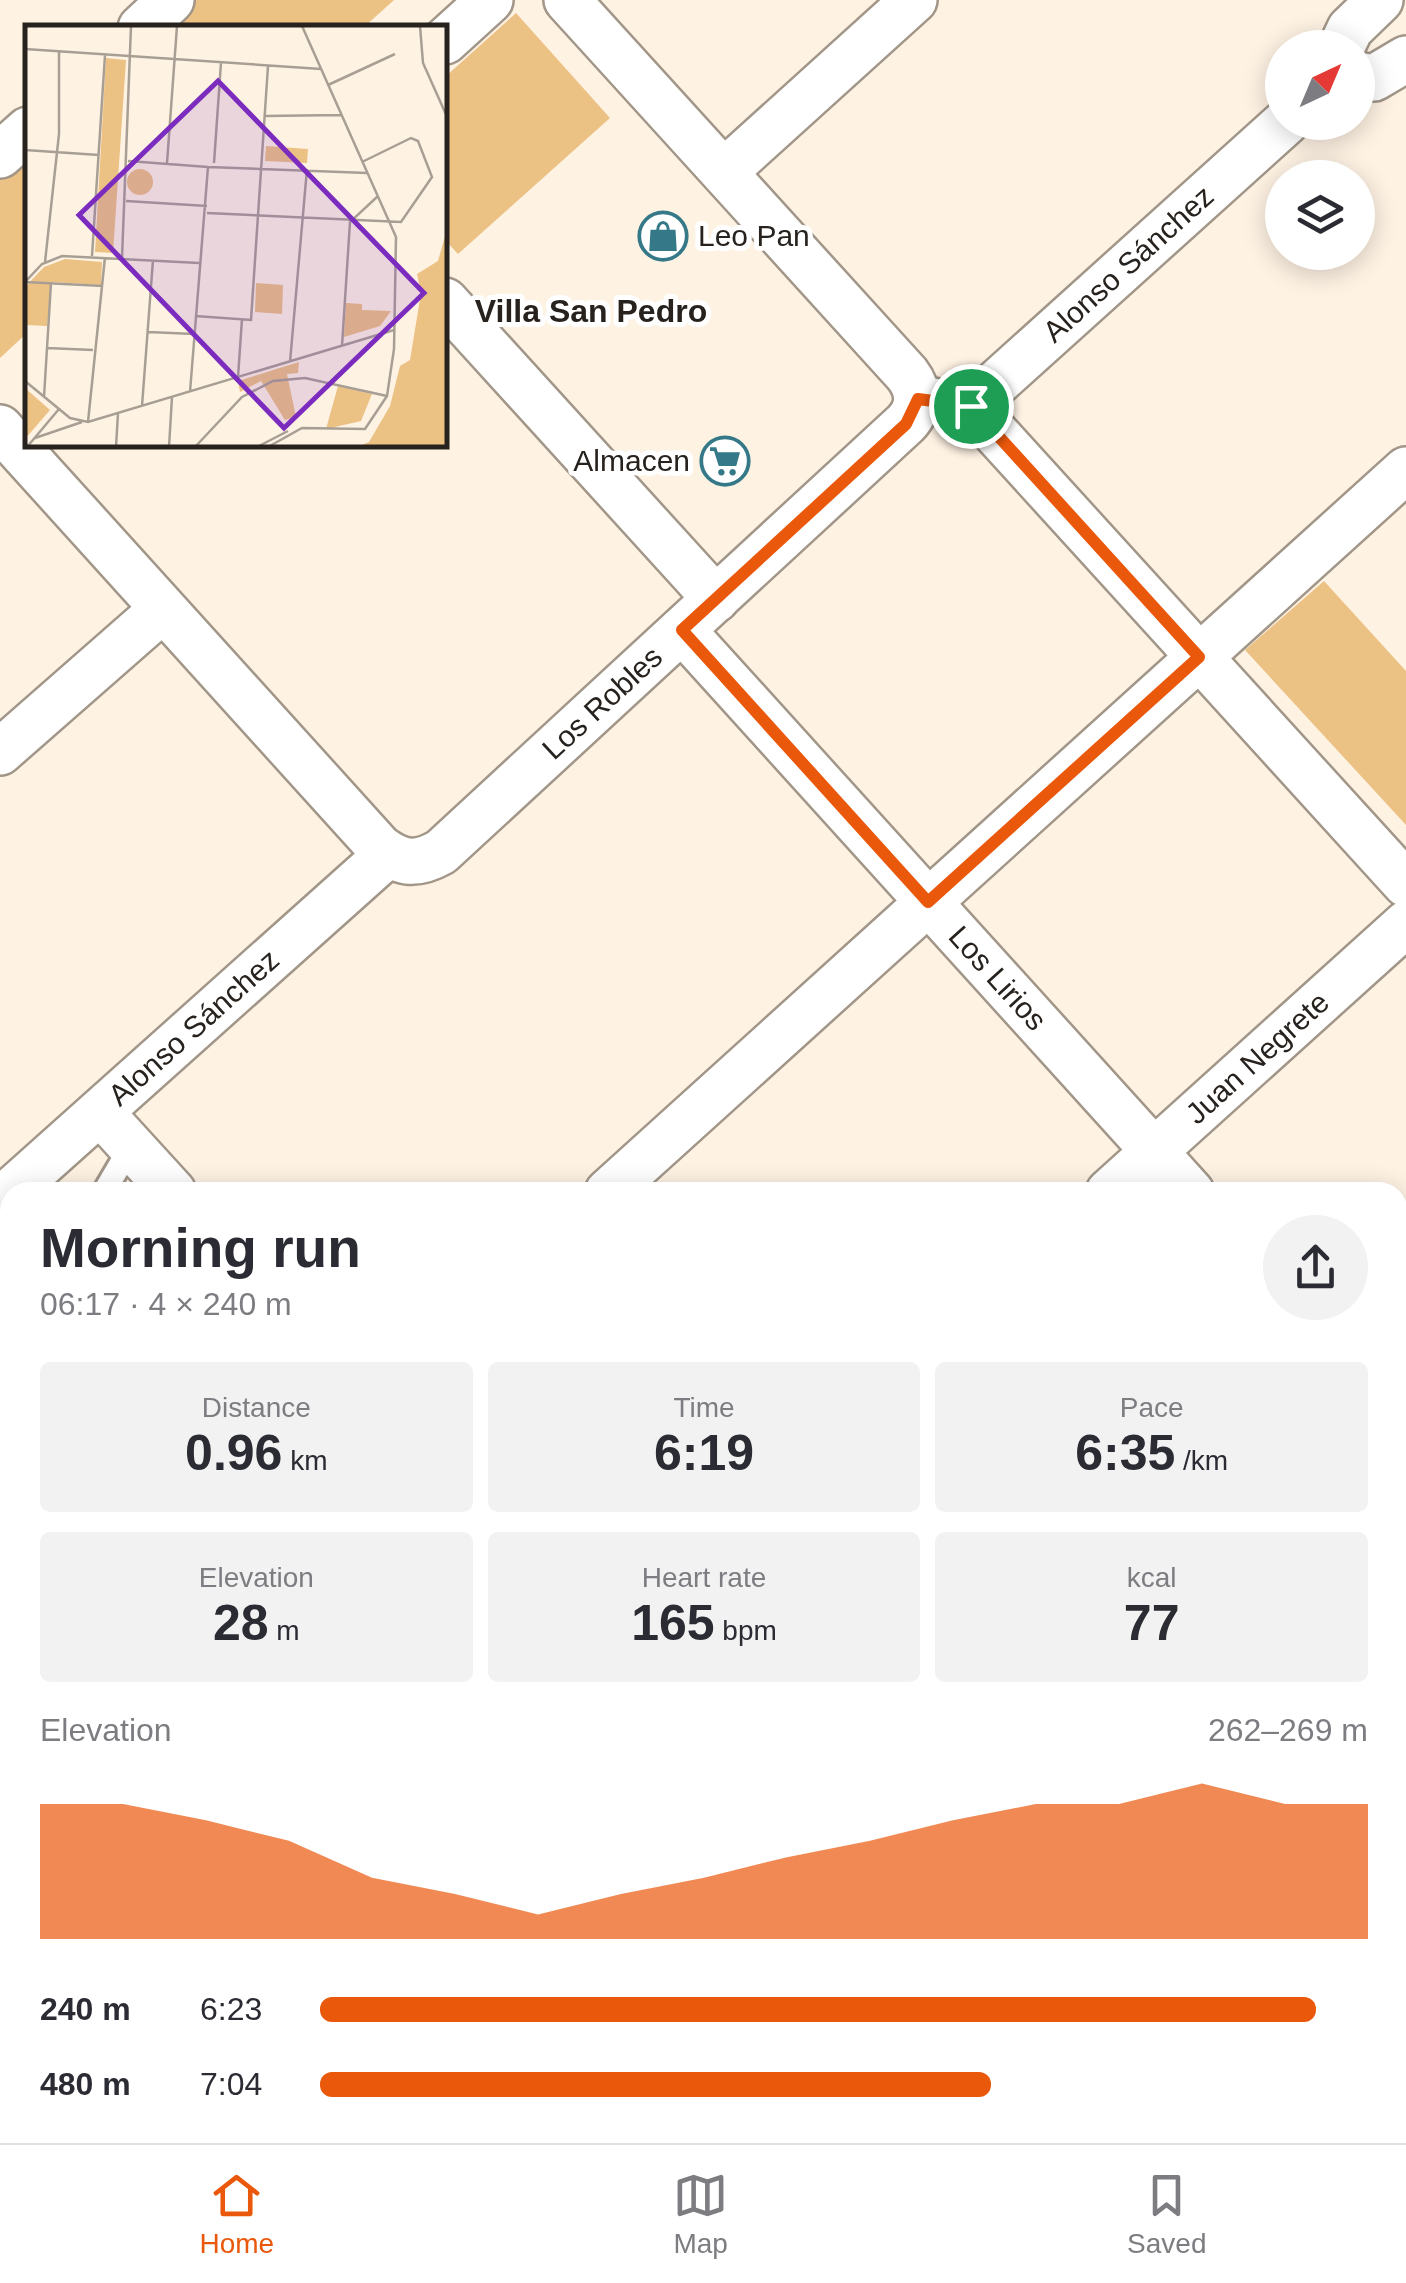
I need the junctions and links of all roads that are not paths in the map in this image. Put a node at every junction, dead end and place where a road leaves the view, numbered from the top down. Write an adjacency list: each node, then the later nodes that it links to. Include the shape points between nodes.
1 (171, 0): 6 (street)
2 (490, 0): 8 (street)
3 (567, 0): 14 (street)
4 (914, 0): 14 (street)
5 (1380, 0): 7 (street)
6 (144, 25)
7 (1349, 30)
8 (448, 38)
9 (1406, 59): 10 (street)
10 (1375, 77)
11 (25, 133): 13 (street)
12 (1266, 140): 17 (street, Alonso Sánchez)
13 (0, 155)
14 (724, 172): 16 (street, via 907,374)
15 (448, 305): 20 (street)
16 (918, 399): 17 (street); 20 (street, Los Robles, via 906,424)
17 (971, 406): 23 (street)
18 (28, 448): 21 (street)
19 (1406, 470): 23 (street)
20 (716, 599): 22 (street, Los Robles)
21 (163, 608): 24 (street); 25 (street)
22 (682, 630): 25 (street, Los Robles, via 441,852 412,864); 27 (street, Los Lirios)
23 (1199, 657): 26 (street); 27 (street)
24 (0, 752)
25 (388, 854): 29 (street, Alonso Sánchez)
26 (1406, 884)
27 (928, 902): 31 (street, Los Lirios); 35 (street)
28 (1406, 924): 31 (street, Juan Negrete)
29 (100, 1112): 30 (street); 32 (street, Alonso Sánchez)
30 (131, 1146): 33 (lane); 34 (street)
31 (1154, 1152): 36 (street, Juan Negrete); 37 (street, Los Lirios)
32 (20, 1182)
33 (110, 1182)
34 (164, 1182)
35 (619, 1182)
36 (1120, 1182)
37 (1182, 1182)

